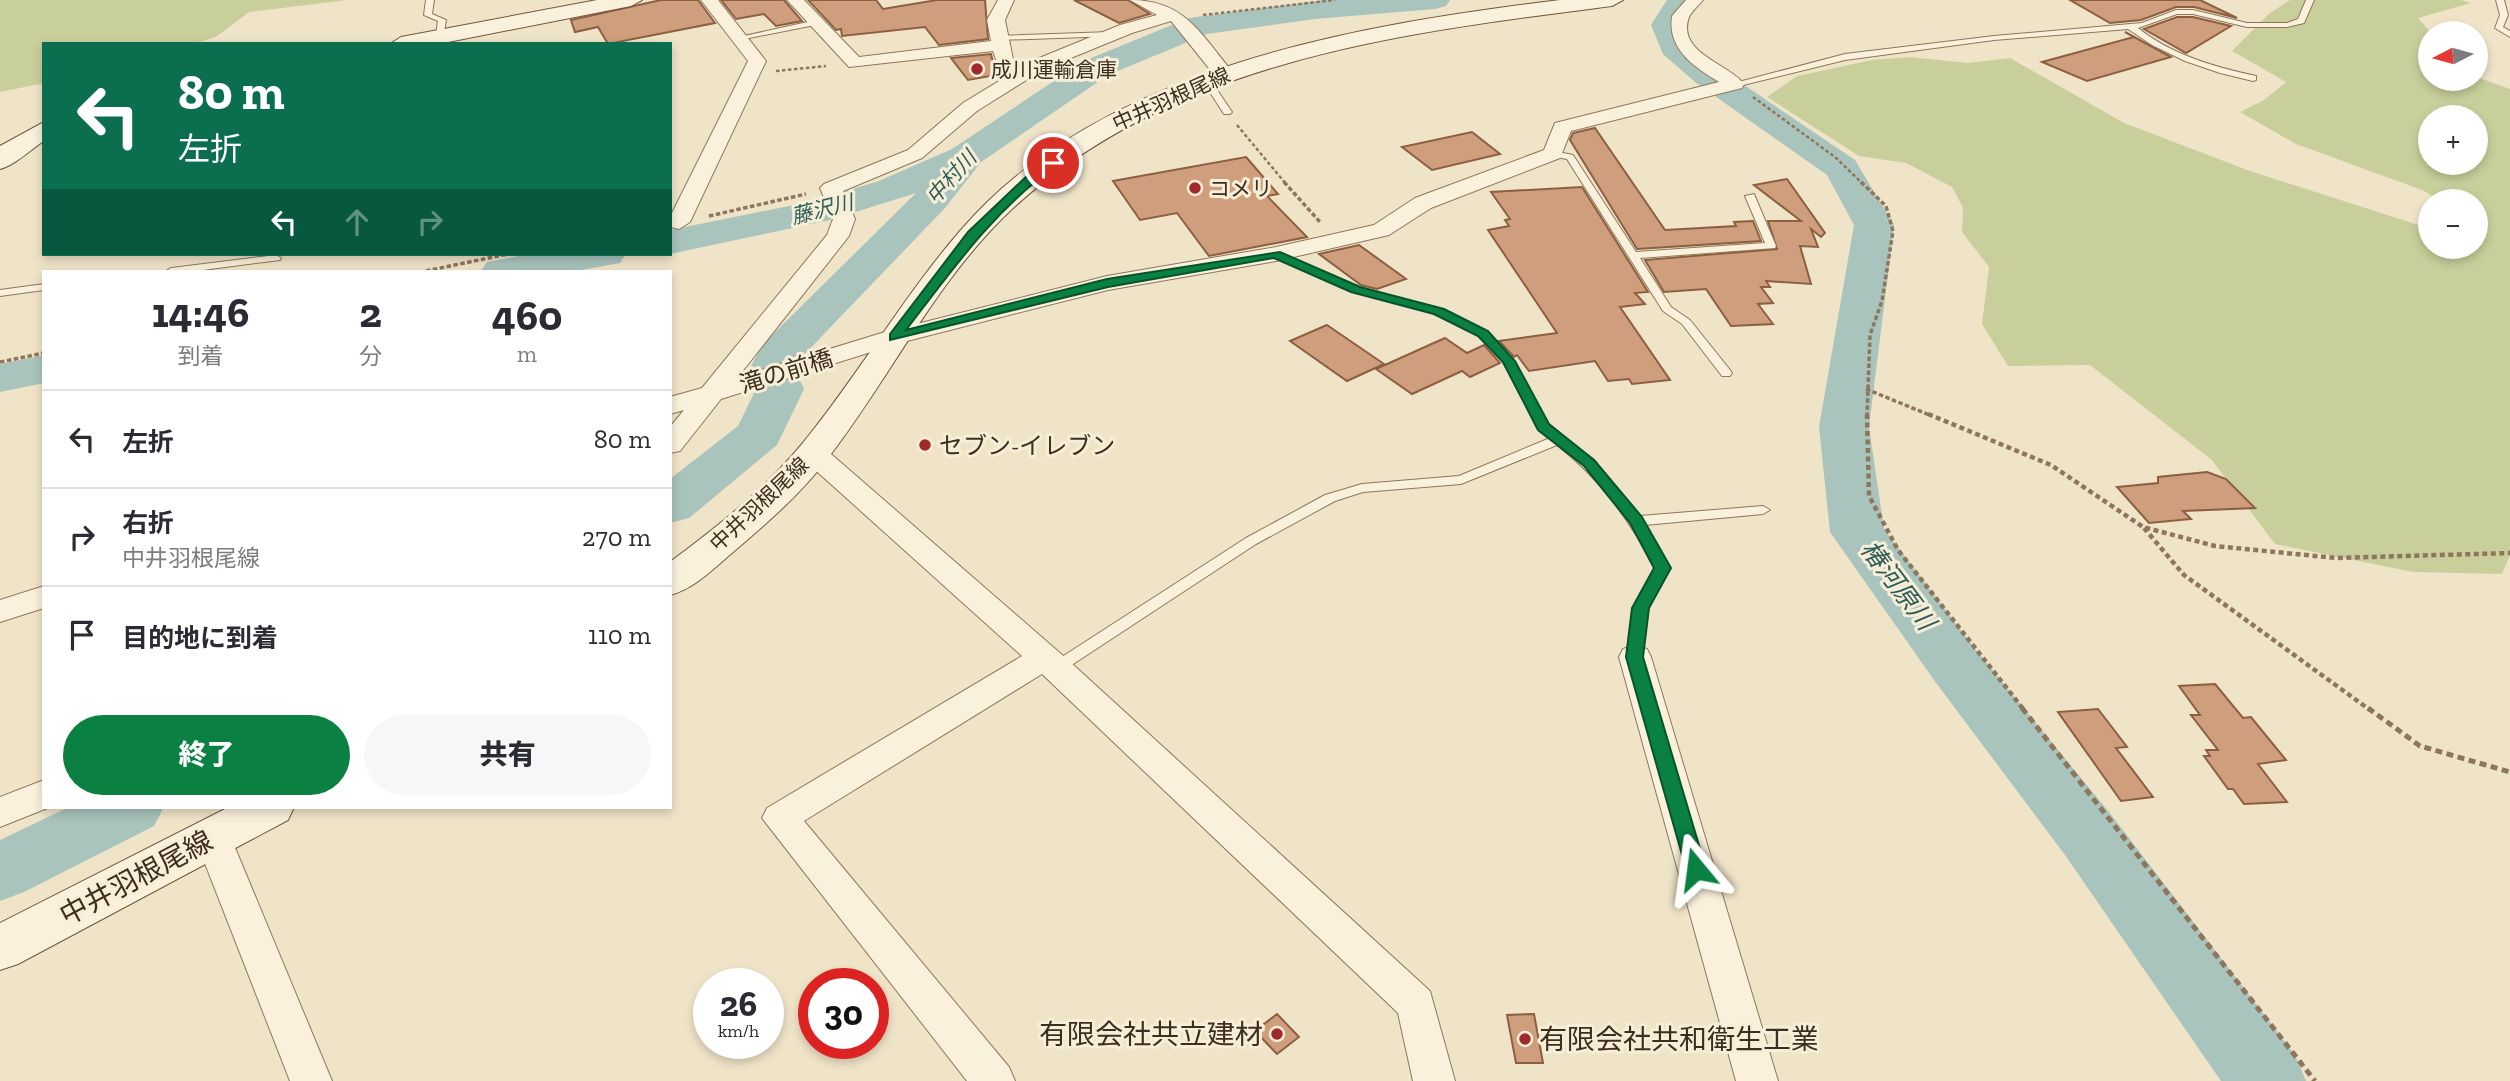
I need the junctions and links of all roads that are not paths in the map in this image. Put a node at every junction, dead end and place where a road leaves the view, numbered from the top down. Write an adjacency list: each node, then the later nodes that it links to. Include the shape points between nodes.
1 (430, 0): 17 (lane, via 428,15 442,20)
2 (631, 0): 17 (main road)
3 (709, 0): 16 (street)
4 (795, 0): 12 (street)
5 (1006, 0): 18 (street, via 996,20)
6 (1138, 0): 11 (street)
7 (1612, 0): 20 (main road, 中井羽根尾線, via 1345,38)
8 (1695, 0): 23 (street, via 1681,15 1680,36 1693,54)
9 (2310, 0): 13 (lane, via 2301,21 2287,25 2247,25 2184,12)
10 (2500, 0): 15 (lane, via 2504,15 2499,28)
11 (1177, 17): 14 (street); 20 (street, via 1200,42)
12 (817, 22): 16 (lane); 18 (street, via 855,63)
13 (2130, 26): 21 (lane, via 2223,72); 23 (lane, via 1845,57)
14 (1111, 34): 18 (lane); 22 (street)
15 (2510, 35)
16 (739, 38): 29 (street, via 757,61)
17 (441, 40): 19 (main road)
18 (1000, 41): 22 (street)
19 (421, 42)
20 (1215, 77): 24 (lane); 36 (main road, 中井羽根尾線, via 1132,113 1033,177 972,234)
21 (2253, 78)
22 (1010, 81): 38 (street, via 915,153 831,188 845,219 838,236)
23 (1731, 85): 26 (street, via 1562,127)
24 (1227, 112)
25 (42, 131): 27 (main road)
26 (1553, 154): 30 (street, 滝の前橋, via 1423,204 1381,230); 31 (lane, via 1570,157)
27 (0, 161)
28 (1750, 195): 31 (lane, via 1771,246)
29 (679, 222)
30 (1276, 254): 36 (street, 滝の前橋, via 1107,283); 40 (lane, via 1356,289 1439,312 1483,334 1508,361 1543,427)
31 (1633, 254): 37 (lane, via 1667,309 1686,322)
32 (276, 258): 33 (lane)
33 (179, 270)
34 (42, 287): 35 (lane)
35 (0, 293)
36 (894, 337): 38 (street, 滝の前橋); 42 (main road, 中井羽根尾線)
37 (1726, 373)
38 (718, 392): 39 (street, 滝の前橋); 41 (street)
39 (672, 405)
40 (1557, 440): 44 (lane, via 1589,463); 49 (lane, via 1461,481 1362,488 1330,498)
41 (672, 443)
42 (813, 453): 45 (main road, 中井羽根尾線, via 744,525); 49 (street)
43 (1763, 510): 44 (lane)
44 (1636, 521): 48 (lane, via 1662,568 1640,608)
45 (672, 580)
46 (42, 598): 47 (street)
47 (0, 611)
48 (1635, 657): 58 (street)
49 (1050, 663): 56 (street, via 780,818); 57 (street, via 1416,1004)
50 (42, 795): 52 (street)
51 (267, 809): 53 (main road, 中井羽根尾線)
52 (0, 812)
53 (213, 838): 54 (main road, 中井羽根尾線); 55 (street)
54 (0, 948)
55 (311, 1081)
56 (994, 1081)
57 (1434, 1081)
58 (1757, 1081)

